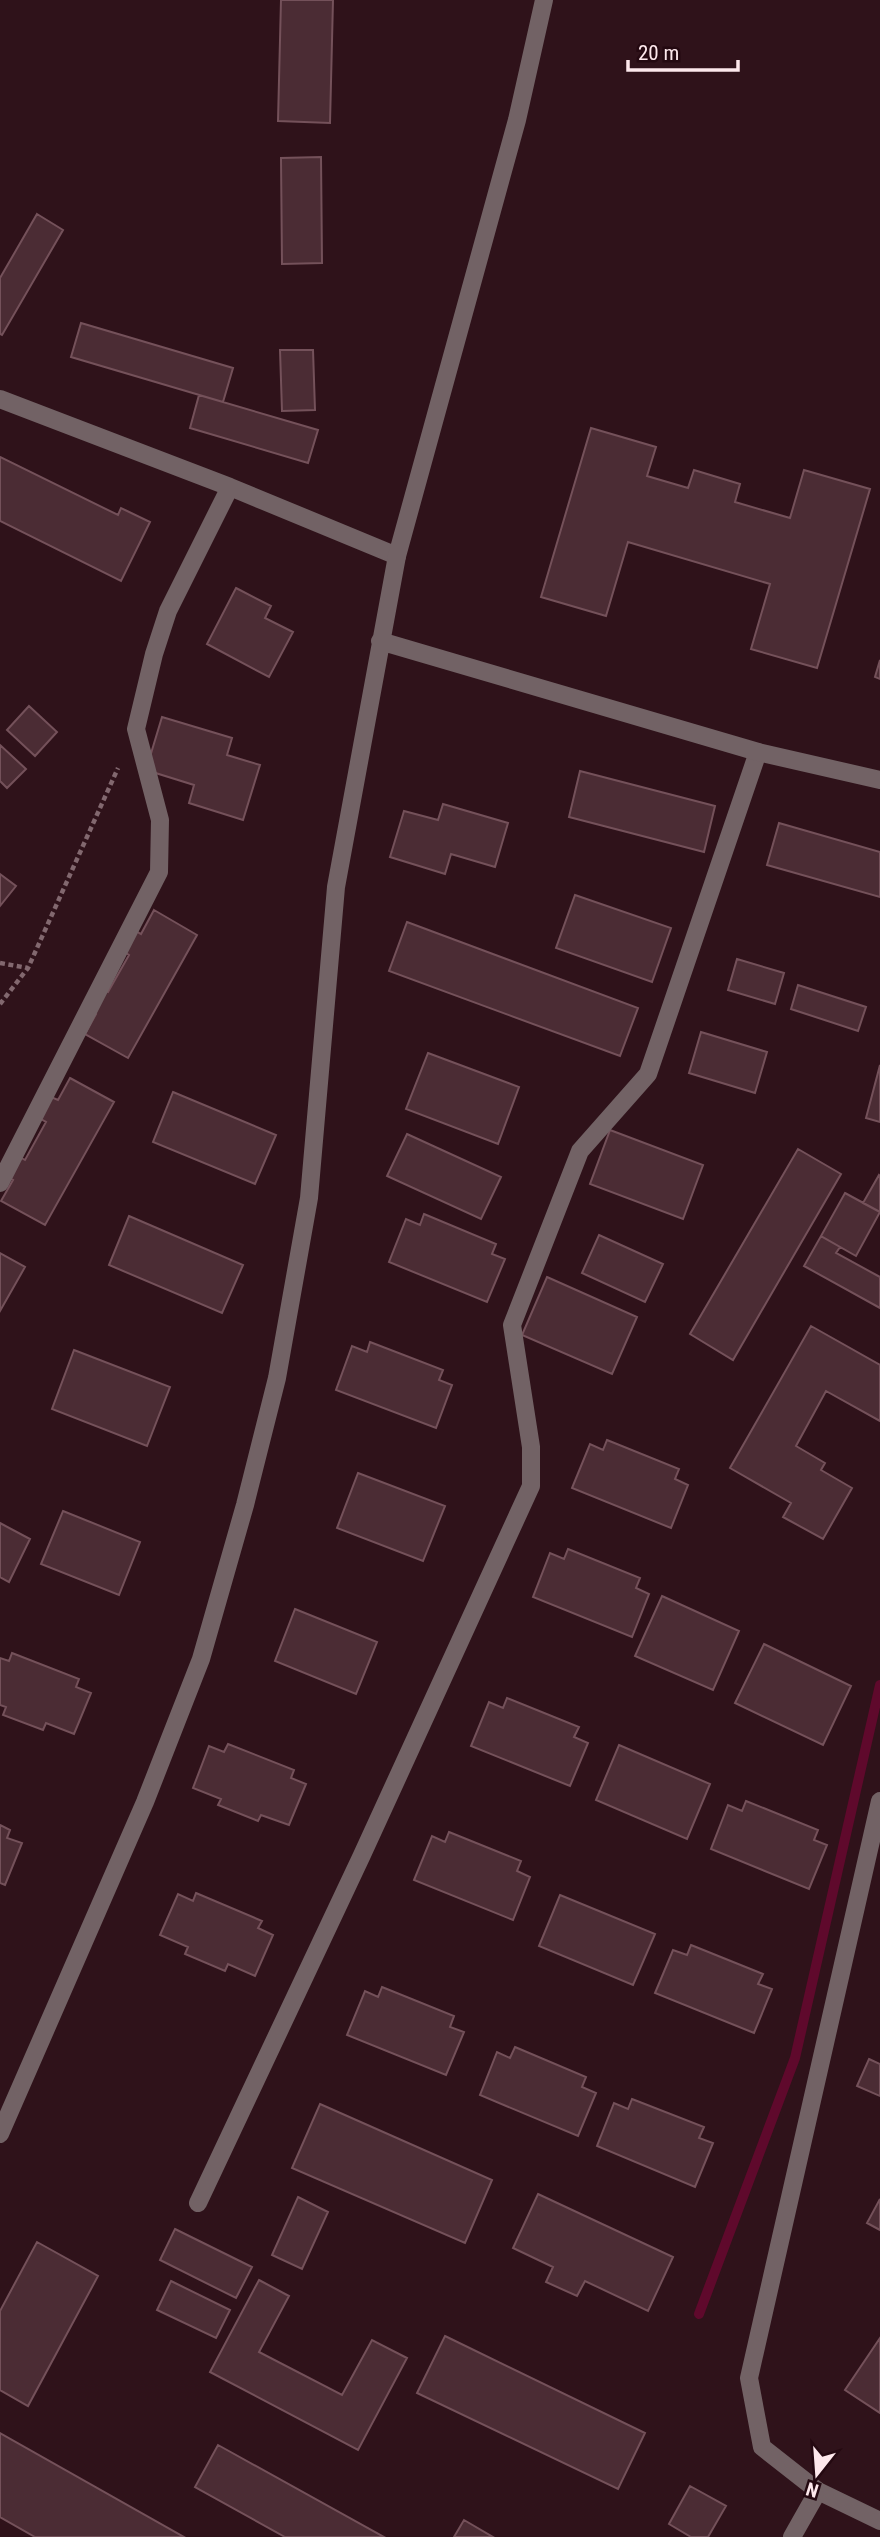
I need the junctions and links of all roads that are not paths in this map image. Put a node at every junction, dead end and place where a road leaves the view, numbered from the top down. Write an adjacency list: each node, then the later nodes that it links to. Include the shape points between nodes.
1 (544, 0): 4 (street, via 517,120)
2 (0, 399): 3 (street)
3 (230, 486): 4 (street); 8 (street, via 168,611 136,729 160,820 159,872)
4 (397, 556): 5 (street)
5 (380, 641): 6 (street); 10 (street, via 336,887 309,1198 277,1378 245,1504 191,1685)
6 (758, 752): 7 (street); 11 (street, via 648,1074 580,1151 512,1325 531,1447 531,1486)
7 (880, 780)
8 (0, 1183)
9 (880, 1801): 12 (street, via 749,2378 762,2447)
10 (0, 2134)
11 (198, 2203)
12 (818, 2491): 13 (street); 14 (street)
13 (880, 2521)
14 (792, 2537)

